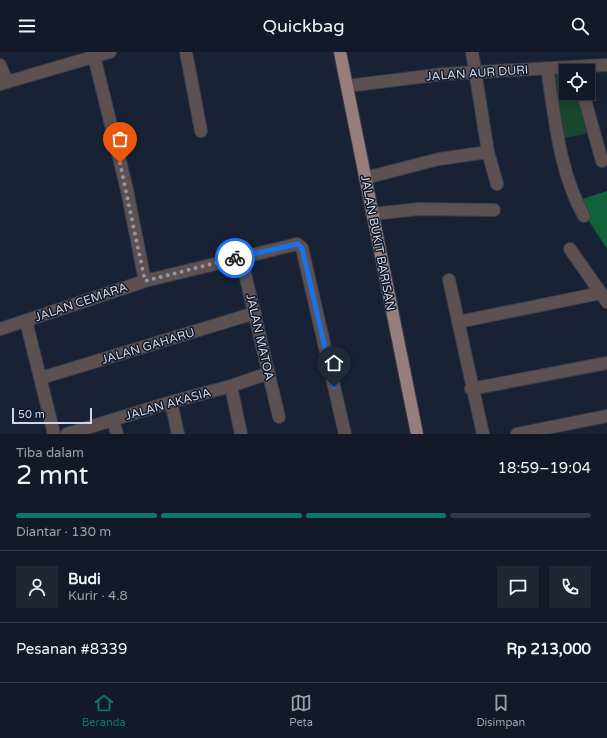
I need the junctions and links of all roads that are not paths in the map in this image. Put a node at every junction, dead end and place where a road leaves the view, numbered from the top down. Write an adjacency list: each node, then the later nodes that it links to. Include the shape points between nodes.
1 (110, 52): 5 (street)
2 (186, 52): 15 (street)
3 (340, 52): 13 (main road, JALAN BUKIT BARISAN)
4 (472, 52): 11 (street)
5 (94, 55): 12 (street); 26 (street, via 127,190)
6 (0, 65): 12 (street)
7 (607, 65): 8 (street, JALAN AUR DURI)
8 (595, 67)
9 (546, 68): 10 (street, JALAN AUR DURI); 11 (street, JALAN AUR DURI); 22 (street, via 557,134 571,192)
10 (559, 68)
11 (474, 72): 13 (street, JALAN AUR DURI); 16 (street)
12 (4, 83)
13 (347, 86): 18 (main road, JALAN BUKIT BARISAN)
14 (585, 100): 17 (street)
15 (201, 131)
16 (488, 152): 18 (street, via 439,159); 19 (street)
17 (602, 161)
18 (365, 178): 21 (main road, JALAN BUKIT BARISAN)
19 (497, 184)
20 (494, 210): 21 (street, via 419,209)
21 (372, 214): 47 (main road, JALAN BUKIT BARISAN)
22 (584, 216)
23 (570, 249): 27 (street)
24 (242, 257): 26 (street, JALAN CEMARA); 28 (street, JALAN MATOA); 46 (street, JALAN CEMARA, via 297,244 302,248)
25 (449, 280): 30 (street)
26 (145, 281): 29 (street, JALAN CEMARA)
27 (604, 298): 30 (street)
28 (255, 313): 33 (street, JALAN MATOA); 34 (street, JALAN GAHARU)
29 (26, 321): 31 (street, JALAN CEMARA); 34 (street)
30 (458, 322): 36 (street)
31 (0, 329)
32 (607, 363): 36 (street)
33 (269, 373): 35 (street, JALAN AKASIA); 39 (street, JALAN MATOA)
34 (41, 378): 41 (street)
35 (231, 386): 37 (street, JALAN AKASIA); 45 (street)
36 (471, 389): 48 (street)
37 (171, 402): 40 (street, JALAN AKASIA); 44 (street)
38 (607, 416): 49 (street)
39 (279, 417)
40 (113, 420): 42 (street, JALAN AKASIA); 43 (street)
41 (54, 434)
42 (66, 434)
43 (117, 434)
44 (178, 434)
45 (241, 434)
46 (345, 434)
47 (417, 434)
48 (483, 434)
49 (517, 434)

